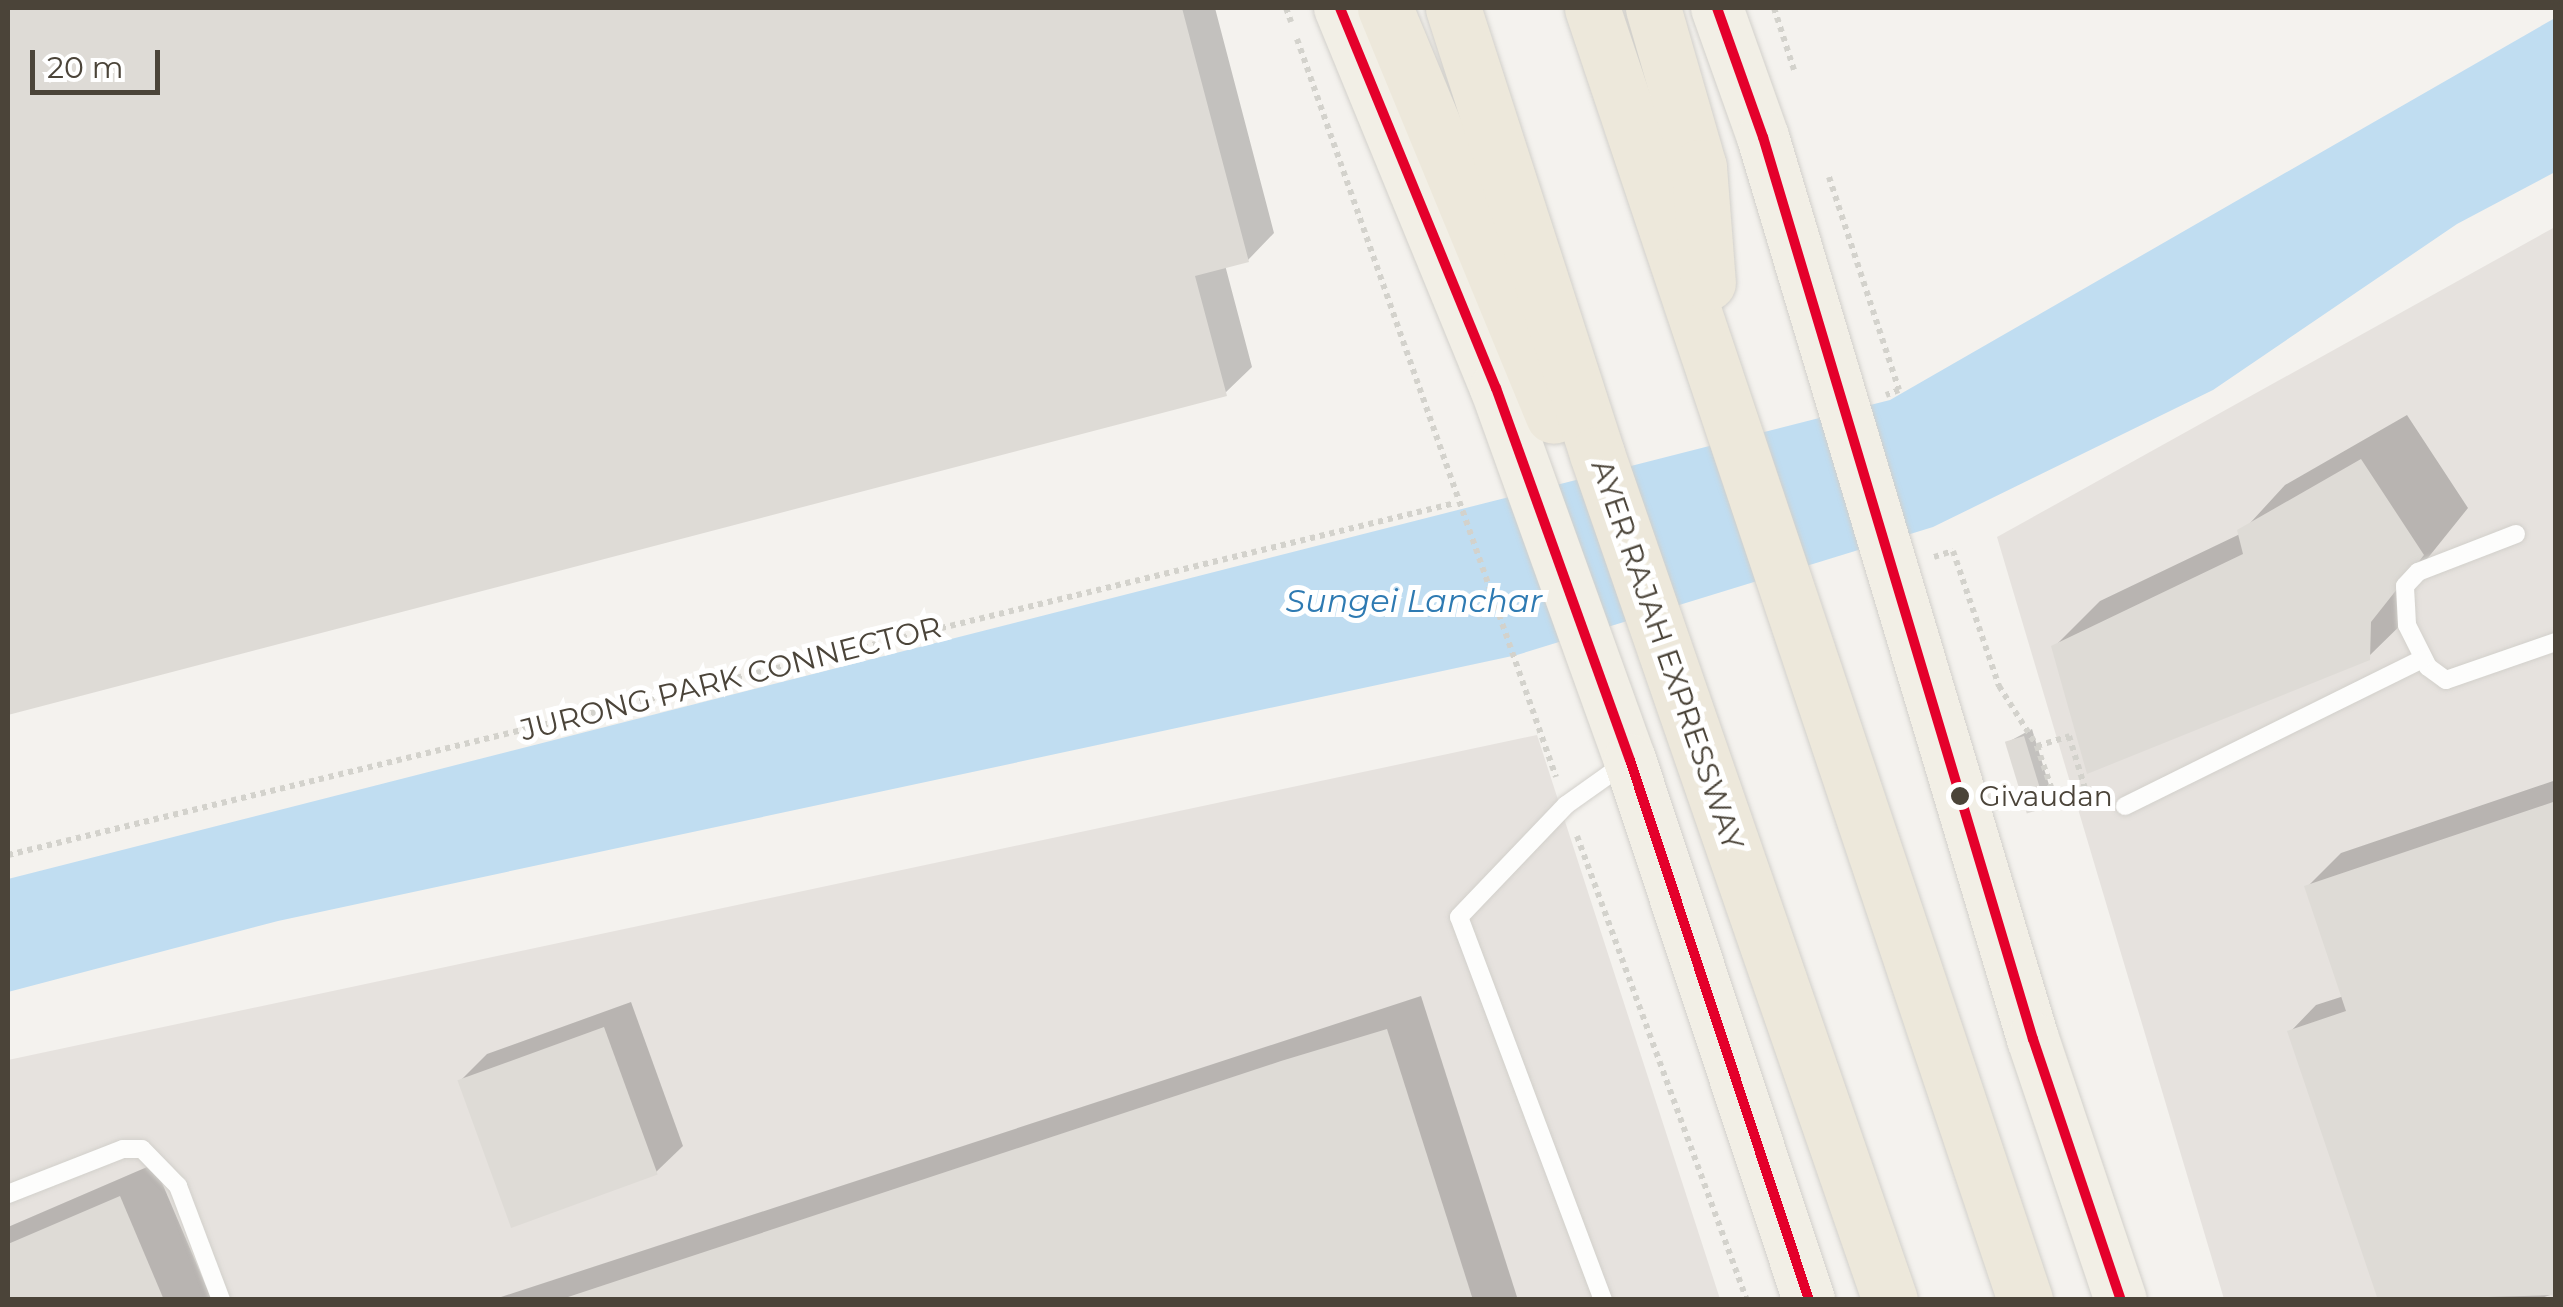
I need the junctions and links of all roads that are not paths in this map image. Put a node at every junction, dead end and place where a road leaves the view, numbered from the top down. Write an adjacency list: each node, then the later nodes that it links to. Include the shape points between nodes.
1 (1340, 8): 12 (main road, via 1496,388)
2 (1385, 8): 8 (highway, via 1538,387 1552,415)
3 (1453, 8): 8 (highway, AYER RAJAH EXPRESSWAY)
4 (1592, 8): 7 (highway)
5 (1653, 8): 7 (highway, via 1699,167)
6 (1718, 8): 20 (main road, via 1763,137 2033,1039)
7 (1714, 361): 19 (highway)
8 (1597, 454): 18 (highway, AYER RAJAH EXPRESSWAY)
9 (2516, 534): 11 (lane, via 2418,572 2405,586 2407,625)
10 (2556, 642): 11 (lane, via 2464,678 2446,680)
11 (2423, 659): 13 (lane)
12 (1630, 760): 16 (lane, via 1566,805 1460,917); 17 (main road)
13 (2125, 806)
14 (8, 1194): 15 (lane, via 123,1150 142,1150 178,1186)
15 (221, 1300)
16 (1603, 1300)
17 (1810, 1300)
18 (1890, 1300)
19 (2026, 1300)
20 (2120, 1300)

